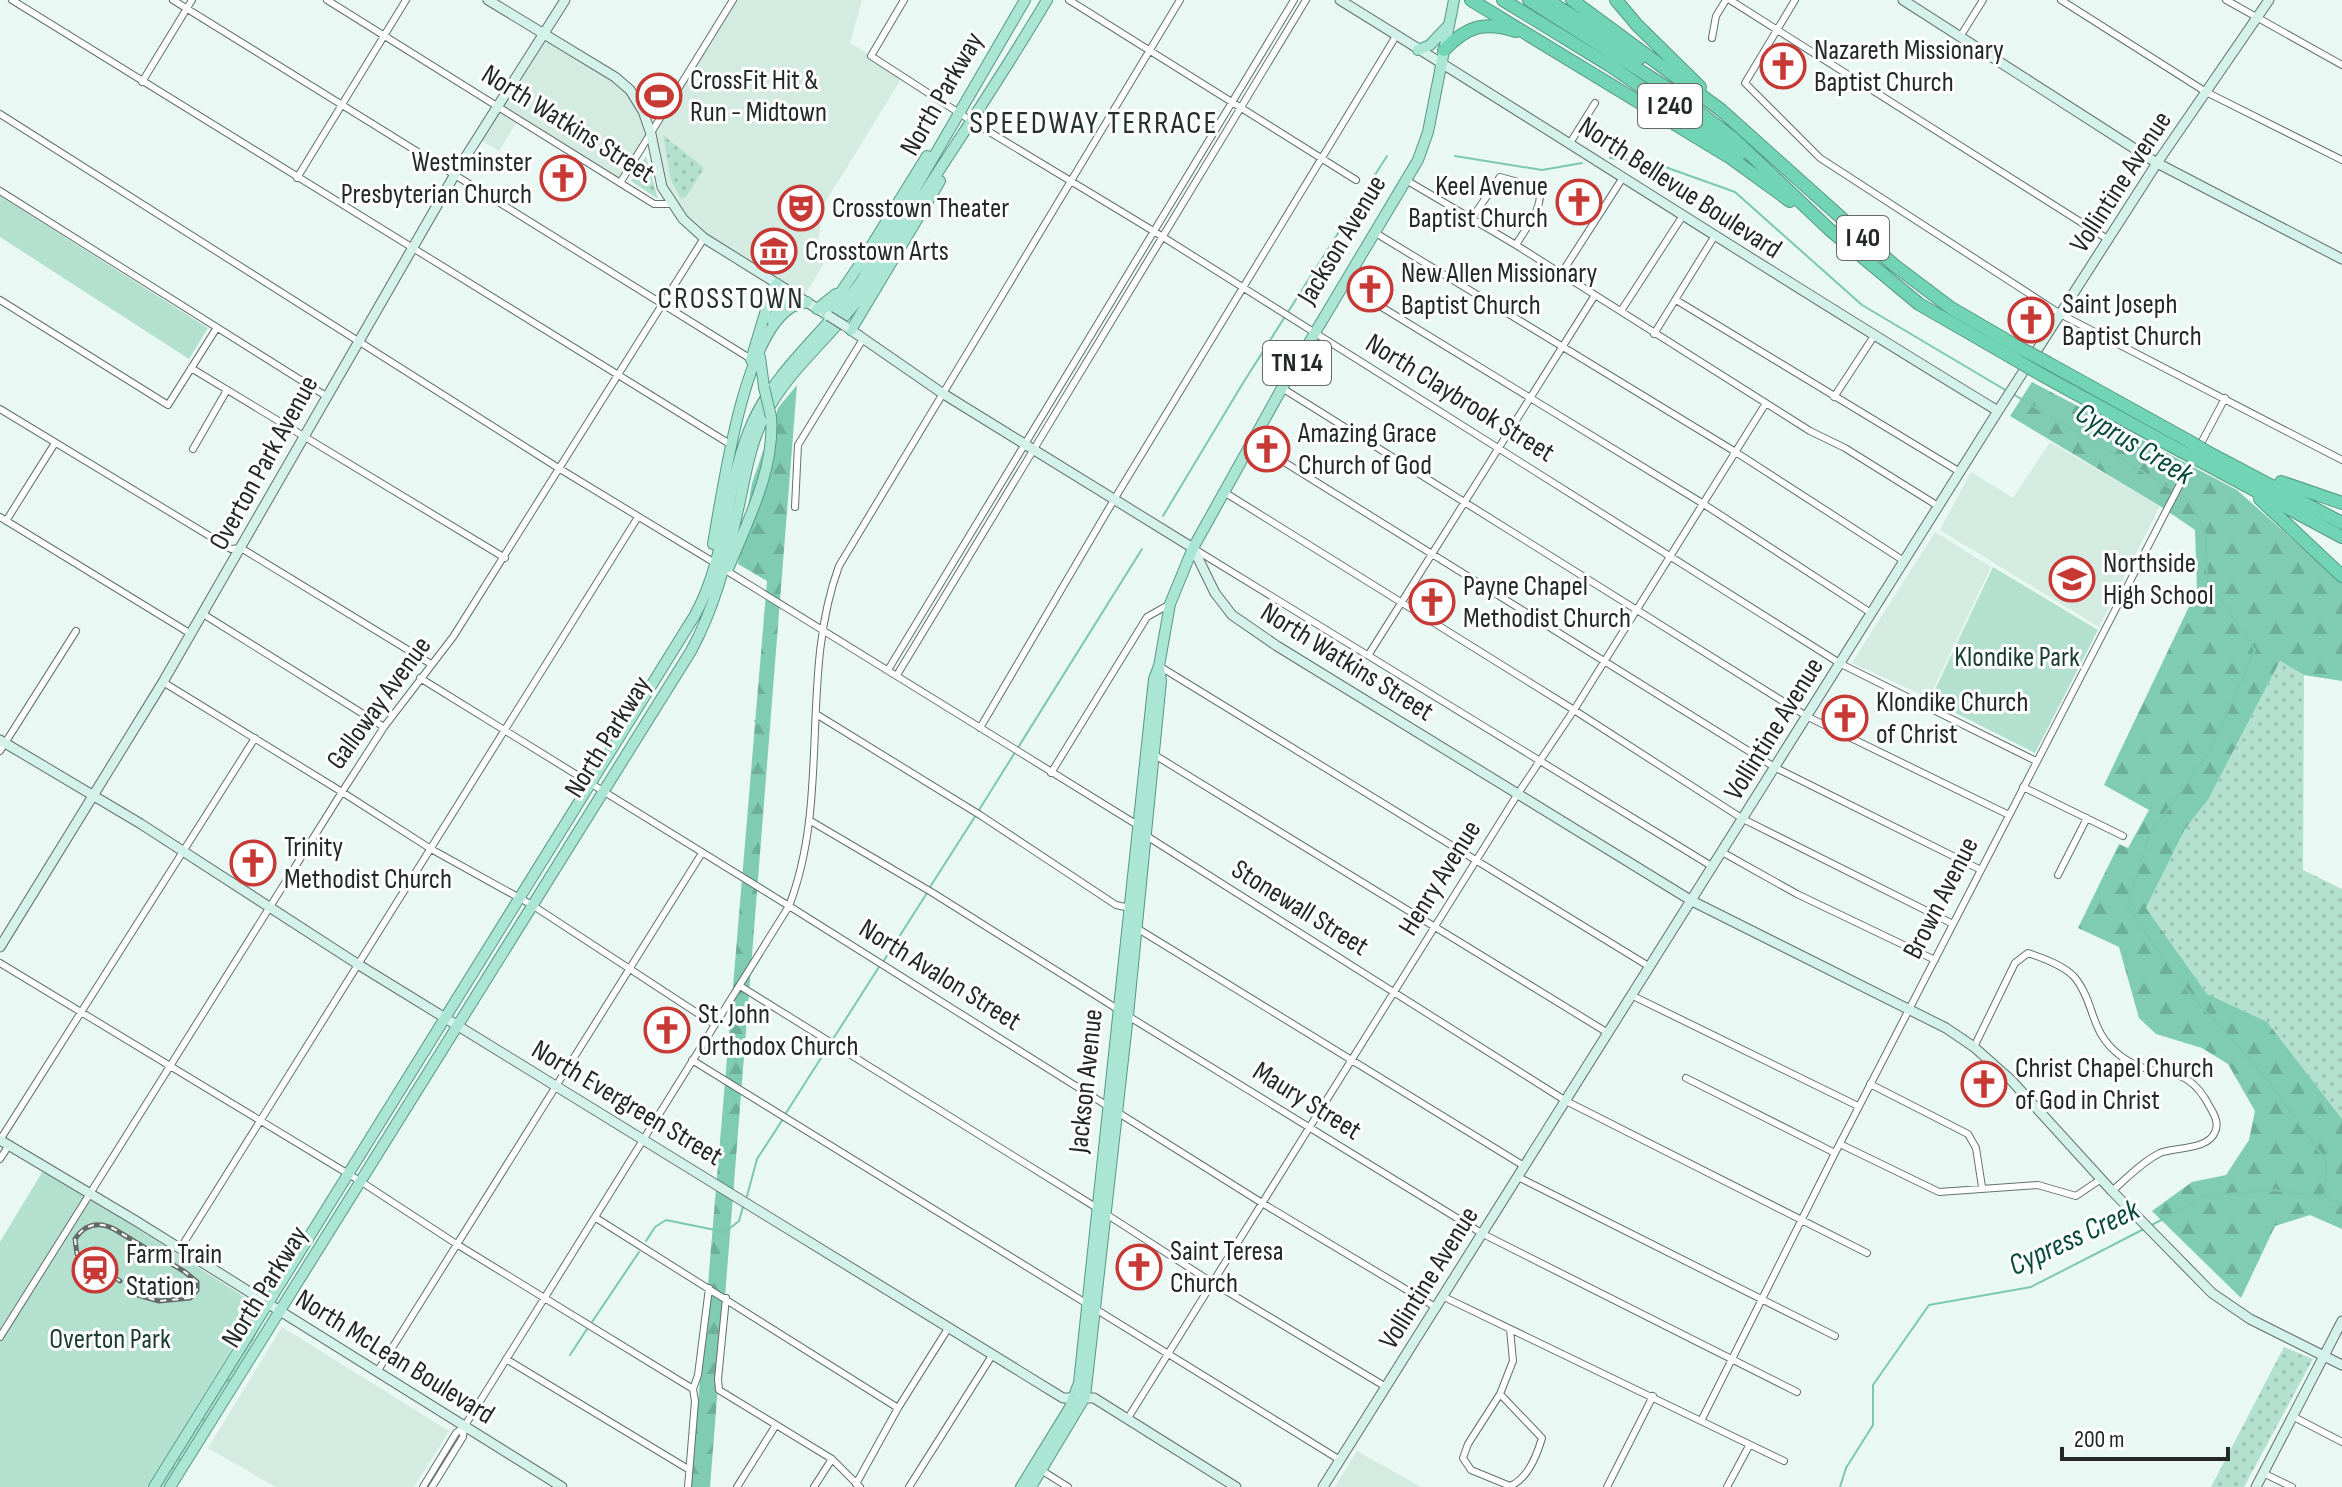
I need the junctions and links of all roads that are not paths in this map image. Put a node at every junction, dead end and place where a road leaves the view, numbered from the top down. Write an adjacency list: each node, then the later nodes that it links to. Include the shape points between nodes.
1 (12, 0): 46 (street)
2 (173, 0): 31 (street)
3 (192, 0): 31 (street)
4 (327, 0): 36 (street, North Watkins Street)
5 (406, 0): 36 (street)
6 (488, 0): 35 (street)
7 (565, 0): 35 (street, Overton Park Avenue)
8 (733, 0): 57 (street)
9 (904, 0): 54 (street, North Claybrook Street, via 871,56)
10 (1025, 0): 54 (main road, North Parkway)
11 (1047, 0): 56 (main road, North Parkway)
12 (1069, 0): 43 (street)
13 (1180, 0): 43 (street)
14 (1294, 0): 49 (street)
15 (1306, 0): 53 (street)
16 (1340, 0): 37 (street, North Bellevue Boulevard)
17 (1454, 0): 33 (main road, Jackson Avenue / TN 14)
18 (1471, 0): 40 (highway)
19 (1503, 0): 72 (highway, I 240, via 1707,130)
20 (1529, 0): 72 (highway, I 40, via 1672,91 1734,139)
21 (1547, 0): 52 (highway, I 40)
22 (1572, 0): 52 (highway, I 240)
23 (1616, 0): 52 (highway)
24 (1728, 0): 34 (street); 39 (street, via 1716,16)
25 (1795, 0): 34 (street)
26 (1903, 0): 38 (street)
27 (1983, 0): 38 (street)
28 (2061, 0): 47 (street)
29 (2226, 0): 32 (street)
30 (2269, 0): 32 (street, Vollintine Avenue)
31 (187, 9): 46 (street); 48 (street)
32 (2257, 19): 45 (street); 47 (street, Vollintine Avenue)
33 (1449, 25): 41 (main road); 42 (main road, Jackson Avenue / TN 14)
34 (1776, 29): 80 (street); 96 (street, via 1745,83 1820,158)
35 (543, 33): 51 (street, Overton Park Avenue); 57 (street, via 630,90)
36 (383, 36): 48 (street); 51 (street, North Watkins Street)
37 (1396, 36): 41 (street, North Bellevue Boulevard); 59 (street)
38 (1960, 37): 61 (street)
39 (1712, 38)
40 (1546, 44): 42 (highway, via 1513,30 1477,27 1459,34); 74 (highway, via 1731,158)
41 (1418, 50): 44 (street, North Bellevue Boulevard)
42 (1444, 50): 44 (main road, Jackson Avenue / TN 14)
43 (1148, 51): 49 (street); 67 (street)
44 (1442, 65): 58 (street, North Bellevue Boulevard); 66 (main road, Jackson Avenue / TN 14, via 1424,147)
45 (2342, 65)
46 (142, 82): 63 (street)
47 (2206, 92): 60 (street); 61 (street, Vollintine Avenue)
48 (341, 103): 62 (street); 63 (street)
49 (1232, 103): 53 (street); 75 (street)
50 (1595, 103): 58 (street)
51 (497, 104): 62 (street, Overton Park Avenue); 68 (street, North Watkins Street)
52 (1716, 106): 107 (highway, I 40, via 1894,265)
53 (1240, 108): 59 (street); 77 (street)
54 (958, 112): 56 (street, North Claybrook Street); 95 (main road); 164 (main road, North Parkway, via 852,295 756,414 741,454 711,582)
55 (0, 114): 105 (street)
56 (973, 122): 67 (street, North Claybrook Street); 97 (main road); 165 (main road, North Parkway, via 859,299 765,414)
57 (651, 134): 68 (street); 70 (street)
58 (1570, 143): 64 (street, North Bellevue Boulevard)
59 (1321, 158): 65 (street); 87 (street)
60 (2342, 160)
61 (2157, 163): 80 (street, Vollintine Avenue); 83 (street)
62 (454, 175): 82 (street, Overton Park Avenue); 93 (street)
63 (297, 178): 82 (street)
64 (1622, 179): 71 (street, North Bellevue Boulevard); 84 (street)
65 (1356, 180)
66 (1406, 180): 73 (street); 76 (main road, Jackson Avenue / TN 14)
67 (1071, 181): 75 (street, North Claybrook Street); 113 (street)
68 (620, 183): 70 (street, North Watkins Street, via 654,204)
69 (0, 191): 98 (street)
70 (671, 204): 79 (street, North Watkins Street)
71 (1682, 217): 78 (street, North Bellevue Boulevard); 94 (street)
72 (1816, 217): 74 (highway, I 40)
73 (1472, 218): 81 (street); 81 (street, via 1500,177 1537,187 1541,201)
74 (1830, 230): 107 (highway, I 40, via 1919,304)
75 (1155, 232): 77 (street, North Claybrook Street); 99 (street)
76 (1374, 232): 86 (main road, Jackson Avenue / TN 14); 106 (street)
77 (1163, 237): 87 (street, North Claybrook Street); 104 (street)
78 (1714, 237): 91 (street); 102 (street, North Bellevue Boulevard)
79 (704, 238): 85 (street, North Watkins Street); 93 (street, Galloway Avenue)
80 (2110, 241): 96 (street, Vollintine Avenue)
81 (1516, 245): 84 (street)
82 (412, 248): 105 (street, Overton Park Avenue); 110 (street)
83 (2342, 259)
84 (1561, 274): 89 (street)
85 (777, 284): 88 (street, North Watkins Street); 108 (main road)
86 (1344, 284): 100 (main road, Jackson Avenue / TN 14); 115 (street)
87 (1243, 287): 100 (street, North Claybrook Street); 136 (street)
88 (790, 293): 92 (street, North Watkins Street); 108 (main road)
89 (1595, 295): 94 (street); 106 (street)
90 (0, 300): 109 (street, via 168,405)
91 (1676, 300): 101 (street); 116 (street)
92 (807, 302): 95 (street, North Watkins Street); 108 (main road, via 782,315)
93 (664, 304): 108 (street); 110 (street, Galloway Avenue)
94 (1621, 311): 101 (street)
95 (824, 313): 97 (street, North Watkins Street, bridge)
96 (2062, 315): 117 (street); 119 (street, Vollintine Avenue)
97 (848, 328): 103 (street, North Watkins Street)
98 (216, 329): 109 (street); 114 (street)
99 (1093, 334): 104 (street); 125 (street)
100 (1315, 334): 111 (main road, Jackson Avenue / TN 14); 126 (street, North Claybrook Street)
101 (1654, 334): 118 (street)
102 (1874, 336): 116 (street); 119 (street, North Bellevue Boulevard)
103 (863, 339): 113 (street, North Watkins Street); 141 (street, via 798,445)
104 (1101, 339): 125 (street)
105 (359, 341): 114 (street, Overton Park Avenue); 132 (street)
106 (1563, 345): 115 (street); 128 (street)
107 (2015, 352): 129 (highway, I 40, bridge)
108 (756, 357): 124 (main road); 155 (main road, bridge, via 773,437 758,496)
109 (191, 368): 112 (street)
110 (618, 377): 124 (street); 132 (street, Galloway Avenue)
111 (1282, 388): 122 (main road, Jackson Avenue / TN 14); 137 (street)
112 (227, 390): 121 (street); 127 (street)
113 (942, 393): 125 (street, North Watkins Street); 166 (street, via 839,566)
114 (326, 396): 121 (street, Overton Park Avenue)
115 (1530, 397): 126 (street); 138 (street)
116 (1834, 397): 133 (street)
117 (2225, 398): 130 (street); 188 (street, Brown Avenue)
118 (1766, 403): 128 (street, Henry Avenue); 140 (street)
119 (2001, 407): 133 (street, Vollintine Avenue)
120 (0, 409): 123 (street)
121 (304, 436): 146 (street, Overton Park Avenue); 150 (street)
122 (1252, 442): 135 (main road, Jackson Avenue / TN 14); 148 (street)
123 (55, 443): 143 (street); 146 (street, via 231,549)
124 (733, 446): 151 (main road)
125 (1030, 447): 136 (street, North Watkins Street); 153 (street); 154 (street)
126 (1498, 448): 137 (street); 149 (street, North Claybrook Street)
127 (193, 449)
128 (1734, 451): 138 (street, Henry Avenue); 152 (street)
129 (2208, 458): 131 (highway, I 40); 134 (highway, I 40)
130 (2342, 460)
131 (2225, 461): 139 (highway); 144 (highway, I 40)
132 (560, 469): 142 (street); 150 (street, Galloway Avenue)
133 (1960, 472): 140 (street, Vollintine Avenue)
134 (2249, 489): 145 (highway, I 40); 157 (highway)
135 (1224, 492): 147 (main road, Jackson Avenue / TN 14); 159 (street)
136 (1115, 498): 147 (street, North Watkins Street); 182 (street)
137 (1465, 502): 148 (street); 161 (street)
138 (1702, 503): 149 (street, Henry Avenue); 162 (street)
139 (2342, 503)
140 (1939, 506): 152 (street, Vollintine Avenue)
141 (795, 507)
142 (638, 517): 151 (street); 183 (street)
143 (3, 519): 168 (street)
144 (2342, 523)
145 (2342, 537)
146 (241, 548): 163 (street, Overton Park Avenue); 171 (street)
147 (1193, 548): 160 (main road, Jackson Avenue / TN 14); 169 (street); 195 (street, North Watkins Street, via 1232,615)
148 (1434, 553): 159 (street); 170 (street)
149 (1670, 555): 161 (street, Henry Avenue); 172 (street, North Claybrook Street)
150 (505, 558): 171 (street, Galloway Avenue)
151 (710, 560): 164 (main road)
152 (1904, 561): 162 (street, Vollintine Avenue)
153 (954, 564): 154 (street); 156 (street)
154 (961, 569): 158 (street)
155 (727, 571): 165 (main road); 166 (street, Stonewall Street)
156 (947, 574): 158 (street); 174 (street)
157 (2342, 576)
158 (956, 579): 175 (street)
159 (1403, 603): 169 (street); 178 (street)
160 (1170, 604): 173 (main road, Jackson Avenue / TN 14); 190 (street, via 1147,617)
161 (1637, 609): 170 (street, Henry Avenue); 180 (street)
162 (1871, 613): 172 (street, Vollintine Avenue)
163 (203, 614): 168 (street, Overton Park Avenue); 181 (street)
164 (695, 615): 191 (main road, North Parkway)
165 (707, 615): 193 (main road, North Parkway, via 691,651)
166 (823, 629): 174 (street, Stonewall Street); 179 (street)
167 (76, 631): 185 (street)
168 (191, 634): 177 (street, Overton Park Avenue)
169 (1369, 654): 187 (street)
170 (1605, 659): 178 (street, Henry Avenue); 189 (street)
171 (431, 664): 176 (street, Galloway Avenue)
172 (1841, 664): 180 (street, Vollintine Avenue); 188 (street, North Claybrook Street)
173 (1159, 666): 186 (main road, Jackson Avenue / TN 14); 208 (street)
174 (888, 670): 175 (street, Stonewall Street)
175 (897, 675): 182 (street, Stonewall Street)
176 (420, 678): 181 (street, Galloway Avenue); 183 (street, North Avalon Street)
177 (163, 682): 184 (street); 196 (street, Overton Park Avenue)
178 (1574, 710): 187 (street, Henry Avenue); 199 (street)
179 (816, 714): 200 (street); 217 (street, via 1116,905)
180 (1808, 717): 189 (street, Vollintine Avenue); 197 (street)
181 (384, 727): 194 (street, Galloway Avenue)
182 (980, 728): 190 (street, Stonewall Street)
183 (505, 732): 191 (street, North Avalon Street); 204 (street)
184 (255, 738): 194 (street); 205 (street)
185 (2, 745): 196 (street, North Evergreen Street)
186 (1150, 752): 201 (main road, Jackson Avenue / TN 14); 202 (main road, Jackson Avenue / TN 14); 220 (street)
187 (1541, 760): 195 (street, Henry Avenue); 209 (street)
188 (2036, 761): 192 (street, Brown Avenue)
189 (1776, 768): 199 (street, Vollintine Avenue); 210 (street)
190 (1051, 773): 201 (street, Stonewall Street)
191 (591, 783): 193 (street, North Avalon Street); 212 (main road, North Parkway)
192 (2023, 787): 197 (street, Brown Avenue); 198 (street)
193 (602, 790): 207 (street, North Avalon Street); 214 (main road, North Parkway)
194 (342, 792): 204 (street); 215 (street, Galloway Avenue)
195 (1517, 795): 208 (street, Henry Avenue); 213 (street, North Watkins Street)
196 (93, 796): 205 (street, North Evergreen Street); 221 (street, Overton Park Avenue)
197 (2009, 815): 210 (street, Brown Avenue)
198 (2087, 818): 203 (street); 211 (street)
199 (1743, 819): 206 (street, Vollintine Avenue); 218 (street)
200 (809, 820): 216 (street); 230 (street, Maury Street)
201 (1138, 824): 202 (street, Stonewall Street); 217 (main road, Jackson Avenue / TN 14)
202 (1145, 835): 217 (main road, Jackson Avenue / TN 14); 228 (street, Stonewall Street)
203 (2123, 836)
204 (431, 849): 212 (street); 224 (street)
205 (182, 851): 215 (street, North Evergreen Street); 232 (street)
206 (1722, 852): 209 (street, Vollintine Avenue); 222 (street)
207 (702, 853): 216 (street, North Avalon Street); 226 (street)
208 (1476, 861): 220 (street, Henry Avenue); 225 (street)
209 (1713, 867): 213 (street, Vollintine Avenue)
210 (1981, 870): 218 (street, Brown Avenue)
211 (2058, 875)
212 (519, 898): 214 (street); 234 (main road, North Parkway)
213 (1692, 901): 225 (street, Vollintine Avenue); 231 (street, North Watkins Street)
214 (532, 905): 226 (street); 235 (main road, North Parkway)
215 (270, 906): 224 (street, North Evergreen Street); 241 (street, Galloway Avenue)
216 (789, 906): 227 (street); 247 (street, North Avalon Street)
217 (1134, 909): 219 (main road, Jackson Avenue / TN 14)
218 (1953, 924): 222 (street, Brown Avenue)
219 (1132, 925): 230 (main road, Jackson Avenue / TN 14); 233 (main road, Jackson Avenue / TN 14); 239 (street)
220 (1436, 926): 228 (street, Henry Avenue); 237 (street)
221 (0, 947)
222 (1935, 960): 231 (street, Brown Avenue)
223 (0, 963): 232 (street)
224 (359, 965): 234 (street, North Evergreen Street); 248 (street)
225 (1650, 967): 229 (street, Vollintine Avenue)
226 (629, 969): 236 (street); 244 (street)
227 (740, 986): 236 (street); 264 (street)
228 (1394, 994): 239 (street, Henry Avenue); 245 (street, Stonewall Street)
229 (1633, 996): 237 (street, Vollintine Avenue); 246 (street)
230 (1117, 1009): 233 (street, Maury Street); 247 (main road, Jackson Avenue / TN 14)
231 (1910, 1009): 238 (street, North Watkins Street); 243 (street, Brown Avenue)
232 (82, 1012): 241 (street); 251 (street)
233 (1128, 1015): 247 (main road, Jackson Avenue / TN 14); 249 (street, Maury Street)
234 (444, 1016): 235 (street, North Evergreen Street); 256 (main road, North Parkway)
235 (458, 1023): 244 (street, North Evergreen Street); 259 (main road, North Parkway)
236 (714, 1024): 240 (street)
237 (1608, 1033): 245 (street, Vollintine Avenue)
238 (1974, 1047): 258 (street, North Watkins Street); 261 (street, via 2015,963 2028,953 2075,977 2095,1028 2118,1055 2137,1067 2189,1078 2204,1095 2216,1119 2216,1132 2206,1143 2160,1154)
239 (1353, 1059): 249 (street, Henry Avenue); 255 (street)
240 (692, 1060): 250 (street); 278 (street)
241 (170, 1064): 248 (street); 262 (street, Galloway Avenue)
242 (1686, 1078): 253 (street)
243 (1870, 1084): 246 (street, Brown Avenue); 260 (street, via 1968,1134 1976,1148)
244 (555, 1085): 250 (street, North Evergreen Street); 268 (street)
245 (1566, 1101): 255 (street, Vollintine Avenue); 266 (street, Stonewall Street)
246 (1858, 1106): 252 (street, Brown Avenue)
247 (1112, 1109): 263 (street, North Avalon Street); 264 (main road, Jackson Avenue / TN 14)
248 (260, 1121): 256 (street); 269 (street)
249 (1309, 1128): 263 (street, Henry Avenue); 267 (street, Maury Street)
250 (645, 1140): 265 (street); 282 (street, North Evergreen Street)
251 (3, 1141): 254 (street); 262 (street, North McLean Boulevard)
252 (1840, 1144): 253 (street, Brown Avenue); 260 (street, via 1939,1192)
253 (1835, 1153): 266 (street, Brown Avenue)
254 (0, 1159)
255 (1524, 1166): 257 (street, Vollintine Avenue)
256 (348, 1174): 259 (street); 277 (main road, North Parkway)
257 (1518, 1177): 267 (street, Vollintine Avenue); 276 (street)
258 (2101, 1179): 260 (street, via 2076,1196 2038,1185); 261 (street, North Watkins Street)
259 (360, 1181): 268 (street); 280 (main road, North Parkway)
260 (1982, 1187)
261 (2112, 1191): 288 (street, North Watkins Street, via 2212,1293 2250,1319)
262 (88, 1194): 269 (street, North McLean Boulevard); 285 (street, Galloway Avenue)
263 (1262, 1203): 271 (street, Henry Avenue); 279 (street, North Avalon Street)
264 (1100, 1210): 271 (street); 278 (main road, Jackson Avenue / TN 14)
265 (596, 1218): 272 (street); 274 (street)
266 (1803, 1221): 270 (street, Stonewall Street); 276 (street, Brown Avenue)
267 (1483, 1234): 273 (street, Vollintine Avenue); 290 (street, Maury Street)
268 (458, 1245): 274 (street); 292 (street)
269 (180, 1249): 277 (street, North McLean Boulevard)
270 (1867, 1253)
271 (1213, 1283): 287 (street, Henry Avenue); 293 (street)
272 (709, 1288): 275 (street); 294 (street)
273 (1444, 1297): 279 (street, Vollintine Avenue); 283 (street)
274 (545, 1298): 289 (street); 294 (street)
275 (726, 1298): 299 (street); 303 (street, via 719,1390)
276 (1760, 1299): 284 (street); 290 (street, Brown Avenue)
277 (267, 1304): 280 (street, North McLean Boulevard); 315 (main road, North Parkway)
278 (1090, 1307): 287 (street); 298 (main road, Jackson Avenue / TN 14)
279 (1437, 1308): 293 (street, Vollintine Avenue)
280 (280, 1311): 292 (street, North McLean Boulevard); 316 (main road, North Parkway)
281 (2342, 1321): 288 (street)
282 (949, 1327): 286 (street, North Evergreen Street); 299 (street)
283 (1510, 1328): 296 (street, via 1513,1361); 297 (street)
284 (1835, 1336)
285 (0, 1337)
286 (993, 1354): 298 (street, North Evergreen Street, via 1063,1398); 323 (street)
287 (1167, 1354): 301 (street, Henry Avenue); 308 (street)
288 (2325, 1356): 291 (street, North Watkins Street); 300 (street)
289 (506, 1359): 304 (street); 311 (street)
290 (1731, 1360): 295 (street, Maury Street); 302 (street, Brown Avenue)
291 (2342, 1365)
292 (377, 1372): 304 (street, North McLean Boulevard)
293 (1387, 1388): 308 (street, Vollintine Avenue)
294 (693, 1389): 311 (street)
295 (1797, 1392)
296 (1500, 1394): 296 (street, via 1463,1458 1471,1470 1510,1486 1525,1474 1542,1438)
297 (1653, 1396): 302 (street); 329 (street)
298 (1080, 1398): 301 (street, North Evergreen Street, via 1094,1398); 310 (main road, Jackson Avenue / TN 14)
299 (898, 1408): 314 (street)
300 (2292, 1416): 305 (street); 312 (street)
301 (1128, 1418): 327 (street, North Evergreen Street)
302 (1701, 1421): 306 (street)
303 (776, 1425): 307 (street); 321 (street)
304 (464, 1427): 313 (street, North McLean Boulevard); 317 (street); 318 (street)
305 (2342, 1442)
306 (1749, 1446): 309 (street); 330 (street)
307 (832, 1459): 314 (street); 322 (street)
308 (1340, 1460): 328 (street, Vollintine Avenue)
309 (1784, 1461)
310 (1038, 1468): 324 (main road, Jackson Avenue / TN 14); 325 (main road, Jackson Avenue / TN 14); 326 (street)
311 (688, 1469): 320 (street)
312 (2263, 1473): 331 (street); 332 (street)
313 (544, 1482): 319 (street, North McLean Boulevard)
314 (858, 1486)
315 (154, 1487)
316 (170, 1487)
317 (423, 1487)
318 (432, 1487)
319 (562, 1487)
320 (688, 1487)
321 (737, 1487)
322 (814, 1487)
323 (909, 1487)
324 (1021, 1487)
325 (1031, 1487)
326 (1068, 1487)
327 (1236, 1487)
328 (1323, 1487)
329 (1607, 1487)
330 (1727, 1487)
331 (2256, 1487)
332 (2292, 1487)

